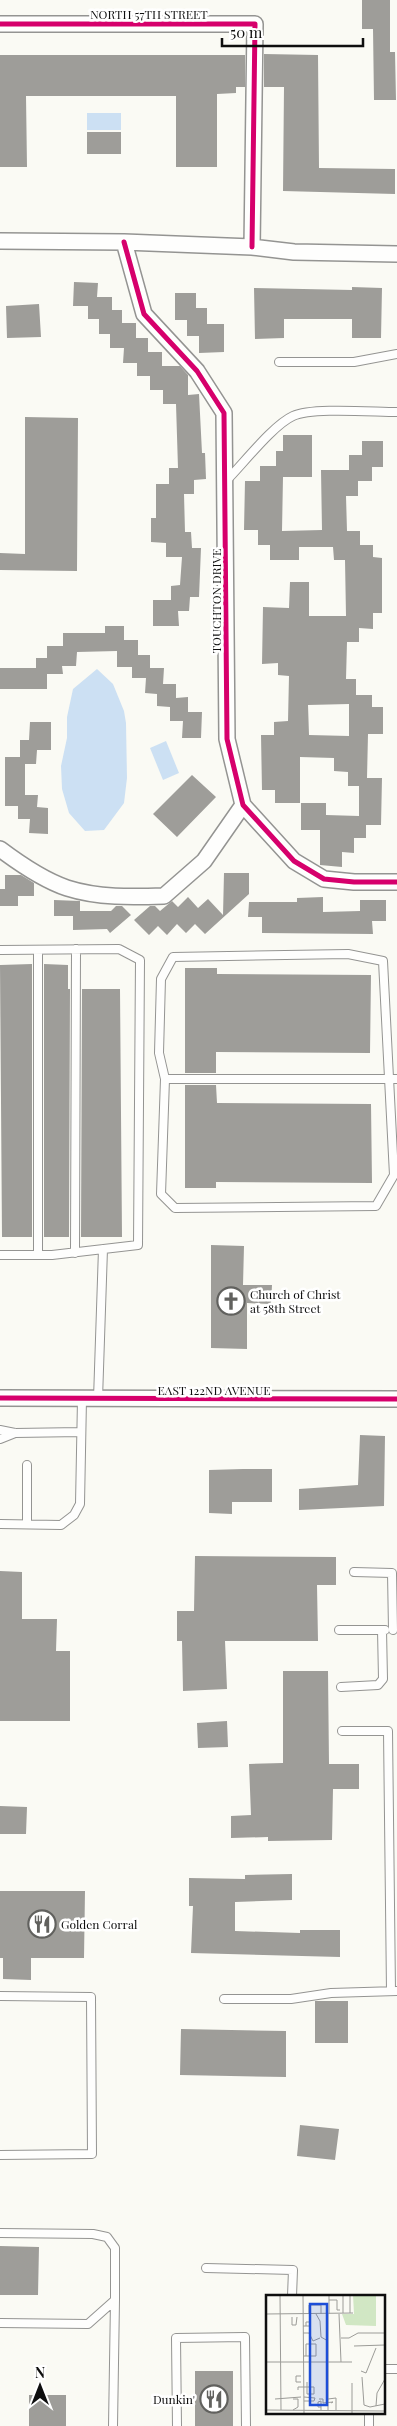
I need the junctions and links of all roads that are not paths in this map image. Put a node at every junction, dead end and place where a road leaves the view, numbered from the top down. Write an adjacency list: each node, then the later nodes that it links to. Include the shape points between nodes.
1 (0, 24): 4 (street, NORTH 57TH STREET, via 254,24)
2 (0, 242): 3 (street)
3 (124, 242): 4 (street); 9 (street, TOUCHTON DRIVE, via 144,314 197,371 224,413)
4 (252, 247): 5 (street, via 294,252)
5 (397, 254)
6 (397, 354): 7 (lane, via 354,362)
7 (279, 362)
8 (397, 412): 9 (lane, via 323,412 293,416 269,435)
9 (226, 482): 10 (street, TOUCHTON DRIVE, via 227,739)
10 (243, 805): 11 (street, via 204,861 164,896 115,897 67,888 22,866); 12 (street, TOUCHTON DRIVE, via 294,861 324,878)
11 (0, 849)
12 (397, 882)
13 (76, 949): 15 (lane); 18 (lane, via 119,948 140,960 138,1245); 19 (lane)
14 (0, 950): 15 (lane)
15 (38, 950): 21 (lane)
16 (165, 1078): 17 (lane); 17 (lane, via 159,1053 162,979 173,957 348,954 383,961); 17 (lane, via 161,1194 175,1208 376,1206 394,1175)
17 (393, 1079)
18 (103, 1249): 19 (lane); 24 (lane)
19 (75, 1252): 21 (lane)
20 (0, 1255): 21 (lane)
21 (38, 1255)
22 (0, 1398): 23 (street, EAST 122ND AVENUE)
23 (82, 1398): 24 (street, EAST 122ND AVENUE); 27 (lane)
24 (98, 1399): 25 (street, EAST 122ND AVENUE)
25 (397, 1399)
26 (0, 1430): 28 (lane)
27 (81, 1432): 28 (lane); 32 (lane, via 80,1504 74,1515 61,1525)
28 (15, 1433): 29 (lane)
29 (0, 1439)
30 (28, 1466): 32 (lane)
31 (0, 1524): 32 (lane)
32 (27, 1524)
33 (354, 1572): 36 (lane, via 392,1573)
34 (339, 1630): 35 (lane)
35 (382, 1630): 36 (lane); 37 (lane, via 383,1679 378,1685)
36 (395, 1630)
37 (341, 1686)
38 (342, 1730): 39 (lane, via 388,1730)
39 (394, 1991): 41 (lane, via 331,1993 291,1999)
40 (0, 1996): 42 (lane, via 91,1997 92,2154)
41 (224, 1999)
42 (0, 2155)
43 (0, 2234): 46 (lane, via 94,2234 107,2237 115,2248)
44 (206, 2268): 45 (lane, via 293,2270)
45 (292, 2295)
46 (115, 2300): 47 (lane, via 88,2324); 50 (lane)
47 (0, 2323)
48 (384, 2369): 49 (lane)
49 (397, 2369)
50 (113, 2426)
51 (177, 2426): 52 (lane, via 176,2338 235,2337 245,2337)
52 (246, 2426)

